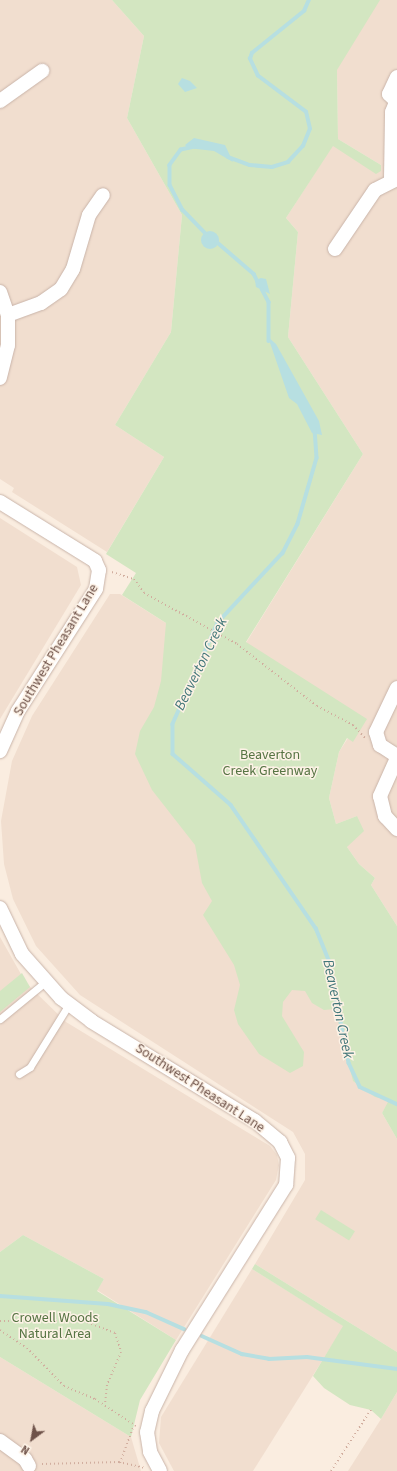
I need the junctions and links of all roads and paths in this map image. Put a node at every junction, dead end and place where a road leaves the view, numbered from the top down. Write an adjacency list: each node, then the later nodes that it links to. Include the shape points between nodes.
1 (42, 71): 3 (street)
2 (397, 77): 4 (street, via 389,94)
3 (0, 101)
4 (396, 102): 5 (street, via 392,112)
5 (394, 179): 7 (street, via 375,190)
6 (103, 195): 9 (street, via 90,215 73,269 61,289 41,303)
7 (335, 249)
8 (0, 292): 9 (street)
9 (8, 315): 10 (street, via 8,345)
10 (0, 378)
11 (0, 502): 12 (street, via 95,561)
12 (105, 571): 14 (path, via 134,580 144,593 236,644 305,697); 15 (street, Southwest Pheasant Lane, via 18,711)
13 (397, 688): 16 (street, via 378,725 377,740)
14 (358, 731)
15 (0, 751)
16 (397, 757): 17 (street, via 380,796 385,816)
17 (397, 829)
18 (0, 908): 19 (street, Southwest Pheasant Lane, via 22,954)
19 (45, 982): 20 (street, Southwest Pheasant Lane); 21 (lane)
20 (69, 1004): 22 (lane, via 30,1066); 28 (street, Southwest Pheasant Lane, via 254,1121 280,1142 290,1170 286,1185 163,1384)
21 (0, 1019)
22 (19, 1074)
23 (0, 1321): 25 (path, via 84,1321 115,1333 121,1352 107,1385)
24 (0, 1330): 25 (path, via 27,1348 64,1386)
25 (105, 1404): 27 (path)
26 (372, 1408): 33 (path)
27 (134, 1425): 28 (path); 30 (path)
28 (147, 1432): 32 (street)
29 (0, 1441): 31 (street, via 26,1458)
30 (120, 1463): 31 (path); 32 (path)
31 (31, 1467)
32 (157, 1468)
33 (331, 1471)

